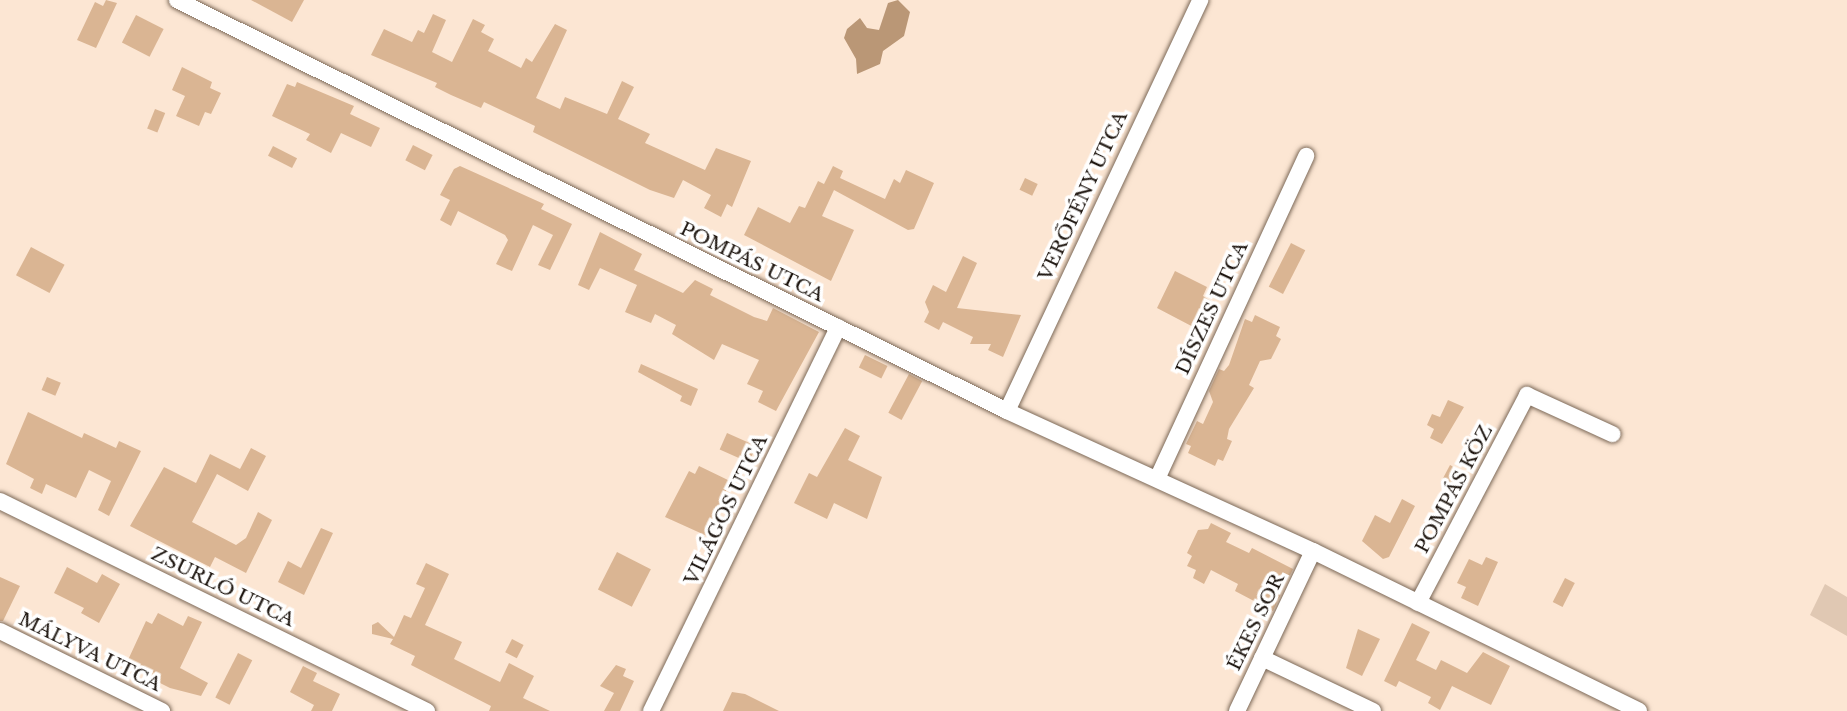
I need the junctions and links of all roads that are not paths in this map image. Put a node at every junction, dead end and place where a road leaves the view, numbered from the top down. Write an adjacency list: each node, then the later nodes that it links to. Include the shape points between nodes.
1 (177, 0): 4 (street, POMPÁS UTCA)
2 (1200, 0): 5 (street, VERŐFÉNY UTCA)
3 (1306, 156): 7 (street, DÍSZES UTCA)
4 (838, 327): 5 (street, POMPÁS UTCA); 15 (street, VILÁGOS UTCA)
5 (1007, 411): 7 (street, POMPÁS UTCA)
6 (1612, 434): 10 (street, POMPÁS KÖZ, via 1527,395)
7 (1157, 479): 9 (street, POMPÁS UTCA)
8 (0, 501): 14 (street, ZSURLÓ UTCA)
9 (1314, 551): 10 (street, POMPÁS UTCA); 12 (street, ÉKES SOR)
10 (1418, 603): 18 (street, POMPÁS UTCA)
11 (0, 631): 13 (street, MÁLYVA UTCA)
12 (1262, 658): 16 (street, ÉKES SOR); 17 (street)
13 (162, 711)
14 (427, 711)
15 (651, 711)
16 (1237, 711)
17 (1373, 711)
18 (1639, 711)

